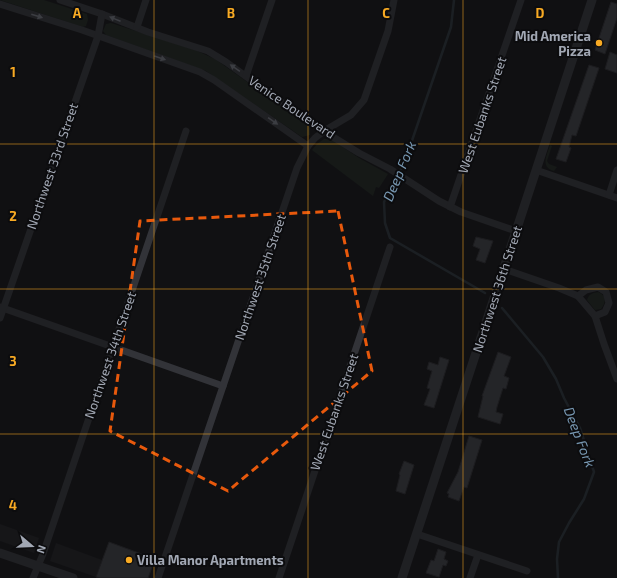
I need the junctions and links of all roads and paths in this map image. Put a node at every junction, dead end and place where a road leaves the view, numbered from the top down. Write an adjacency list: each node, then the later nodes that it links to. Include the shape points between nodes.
1 (60, 0): 8 (street, Venice Boulevard)
2 (146, 0): 10 (street)
3 (272, 0): 12 (street)
4 (394, 0): 14 (street, Northwest 35th Street, via 388,31 364,100 351,115)
5 (521, 0): 20 (street, West Eubanks Street)
6 (592, 0): 16 (street, Northwest 36th Street)
7 (0, 4): 11 (street, Venice Boulevard, one-way to 11)
8 (81, 4): 9 (street, Venice Boulevard)
9 (102, 14): 10 (street, Venice Boulevard, one-way to 9); 11 (street, Northwest 33rd Street)
10 (137, 27): 12 (street, Venice Boulevard, one-way to 10, via 208,51)
11 (98, 36): 15 (street, Venice Boulevard, one-way to 15, via 200,72); 25 (street, Northwest 33rd Street)
12 (246, 76): 14 (street, Venice Boulevard)
13 (186, 131): 28 (street, Northwest 34th Street)
14 (324, 131): 15 (street, Northwest 35th Street); 20 (street, Venice Boulevard)
15 (308, 146): 30 (street, Northwest 35th Street, via 297,168)
16 (536, 170): 18 (street); 21 (street, Northwest 36th Street)
17 (617, 170): 18 (street)
18 (609, 195): 19 (street)
19 (617, 198)
20 (450, 207): 21 (street, Venice Boulevard)
21 (516, 231): 23 (street, Northwest 36th Street)
22 (390, 247): 39 (street, West Eubanks Street)
23 (504, 269): 24 (street); 31 (street, Northwest 36th Street)
24 (578, 296): 26 (street); 26 (street, via 586,290 598,287 606,292 609,303 605,312)
25 (2, 308): 27 (street, Northwest 33rd Street); 28 (street)
26 (595, 316): 29 (street)
27 (0, 318)
28 (113, 347): 30 (street); 34 (street, Northwest 34th Street)
29 (617, 379)
30 (223, 386): 38 (street, Northwest 35th Street)
31 (417, 534): 33 (street); 40 (street, Northwest 36th Street)
32 (0, 552): 34 (street)
33 (478, 554): 35 (street); 41 (street)
34 (38, 566): 36 (street, Northwest 34th Street); 37 (street)
35 (527, 571)
36 (33, 578)
37 (73, 578)
38 (158, 578)
39 (279, 578)
40 (402, 578)
41 (470, 578)

